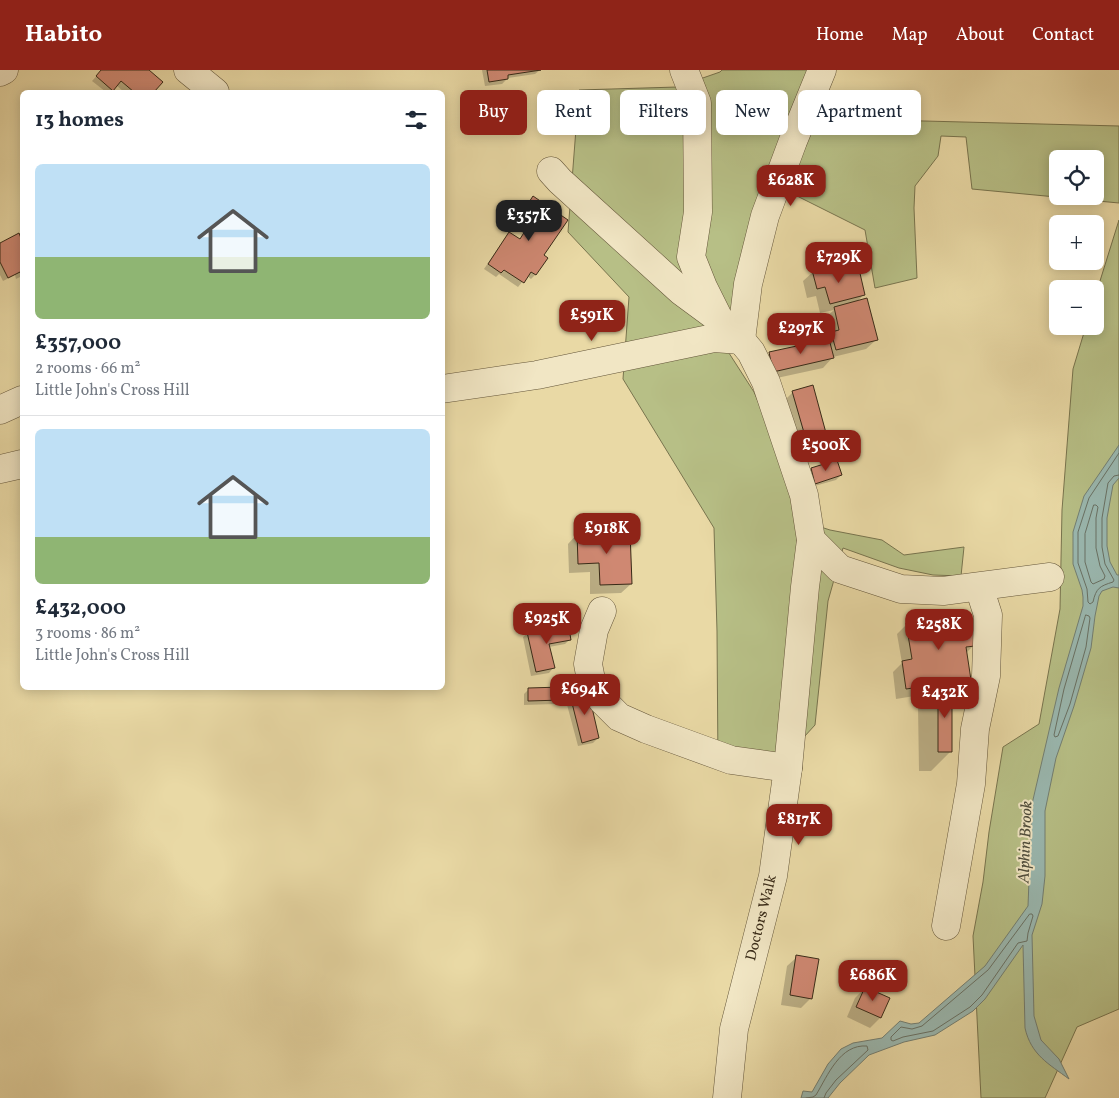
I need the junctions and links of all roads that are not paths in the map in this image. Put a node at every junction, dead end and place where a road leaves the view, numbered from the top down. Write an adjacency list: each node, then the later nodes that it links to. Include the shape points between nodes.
1 (4, 70): 5 (street)
2 (188, 70): 6 (street)
3 (684, 70): 8 (street, via 697,103 698,212 691,257)
4 (822, 70): 9 (street, via 765,216 748,284)
5 (0, 72)
6 (213, 90)
7 (551, 171): 8 (street, via 681,291)
8 (716, 328): 9 (street); 10 (street, via 537,375)
9 (741, 340): 15 (street, Doctors Walk, via 766,382 804,495)
10 (445, 389)
11 (20, 401): 12 (street)
12 (0, 410)
13 (20, 464): 14 (street)
14 (0, 469)
15 (811, 540): 16 (street); 18 (street, Doctors Walk)
16 (840, 569): 18 (street); 19 (street, via 901,589 942,591)
17 (1050, 577): 19 (street)
18 (805, 587): 21 (street, Doctors Walk)
19 (979, 587): 22 (street, via 988,615 986,676 975,728 971,784)
20 (602, 611): 21 (street, via 594,630 588,664 592,685 619,717 731,760)
21 (788, 768): 23 (street, Doctors Walk, via 774,876 734,1029)
22 (946, 926)
23 (727, 1098)

